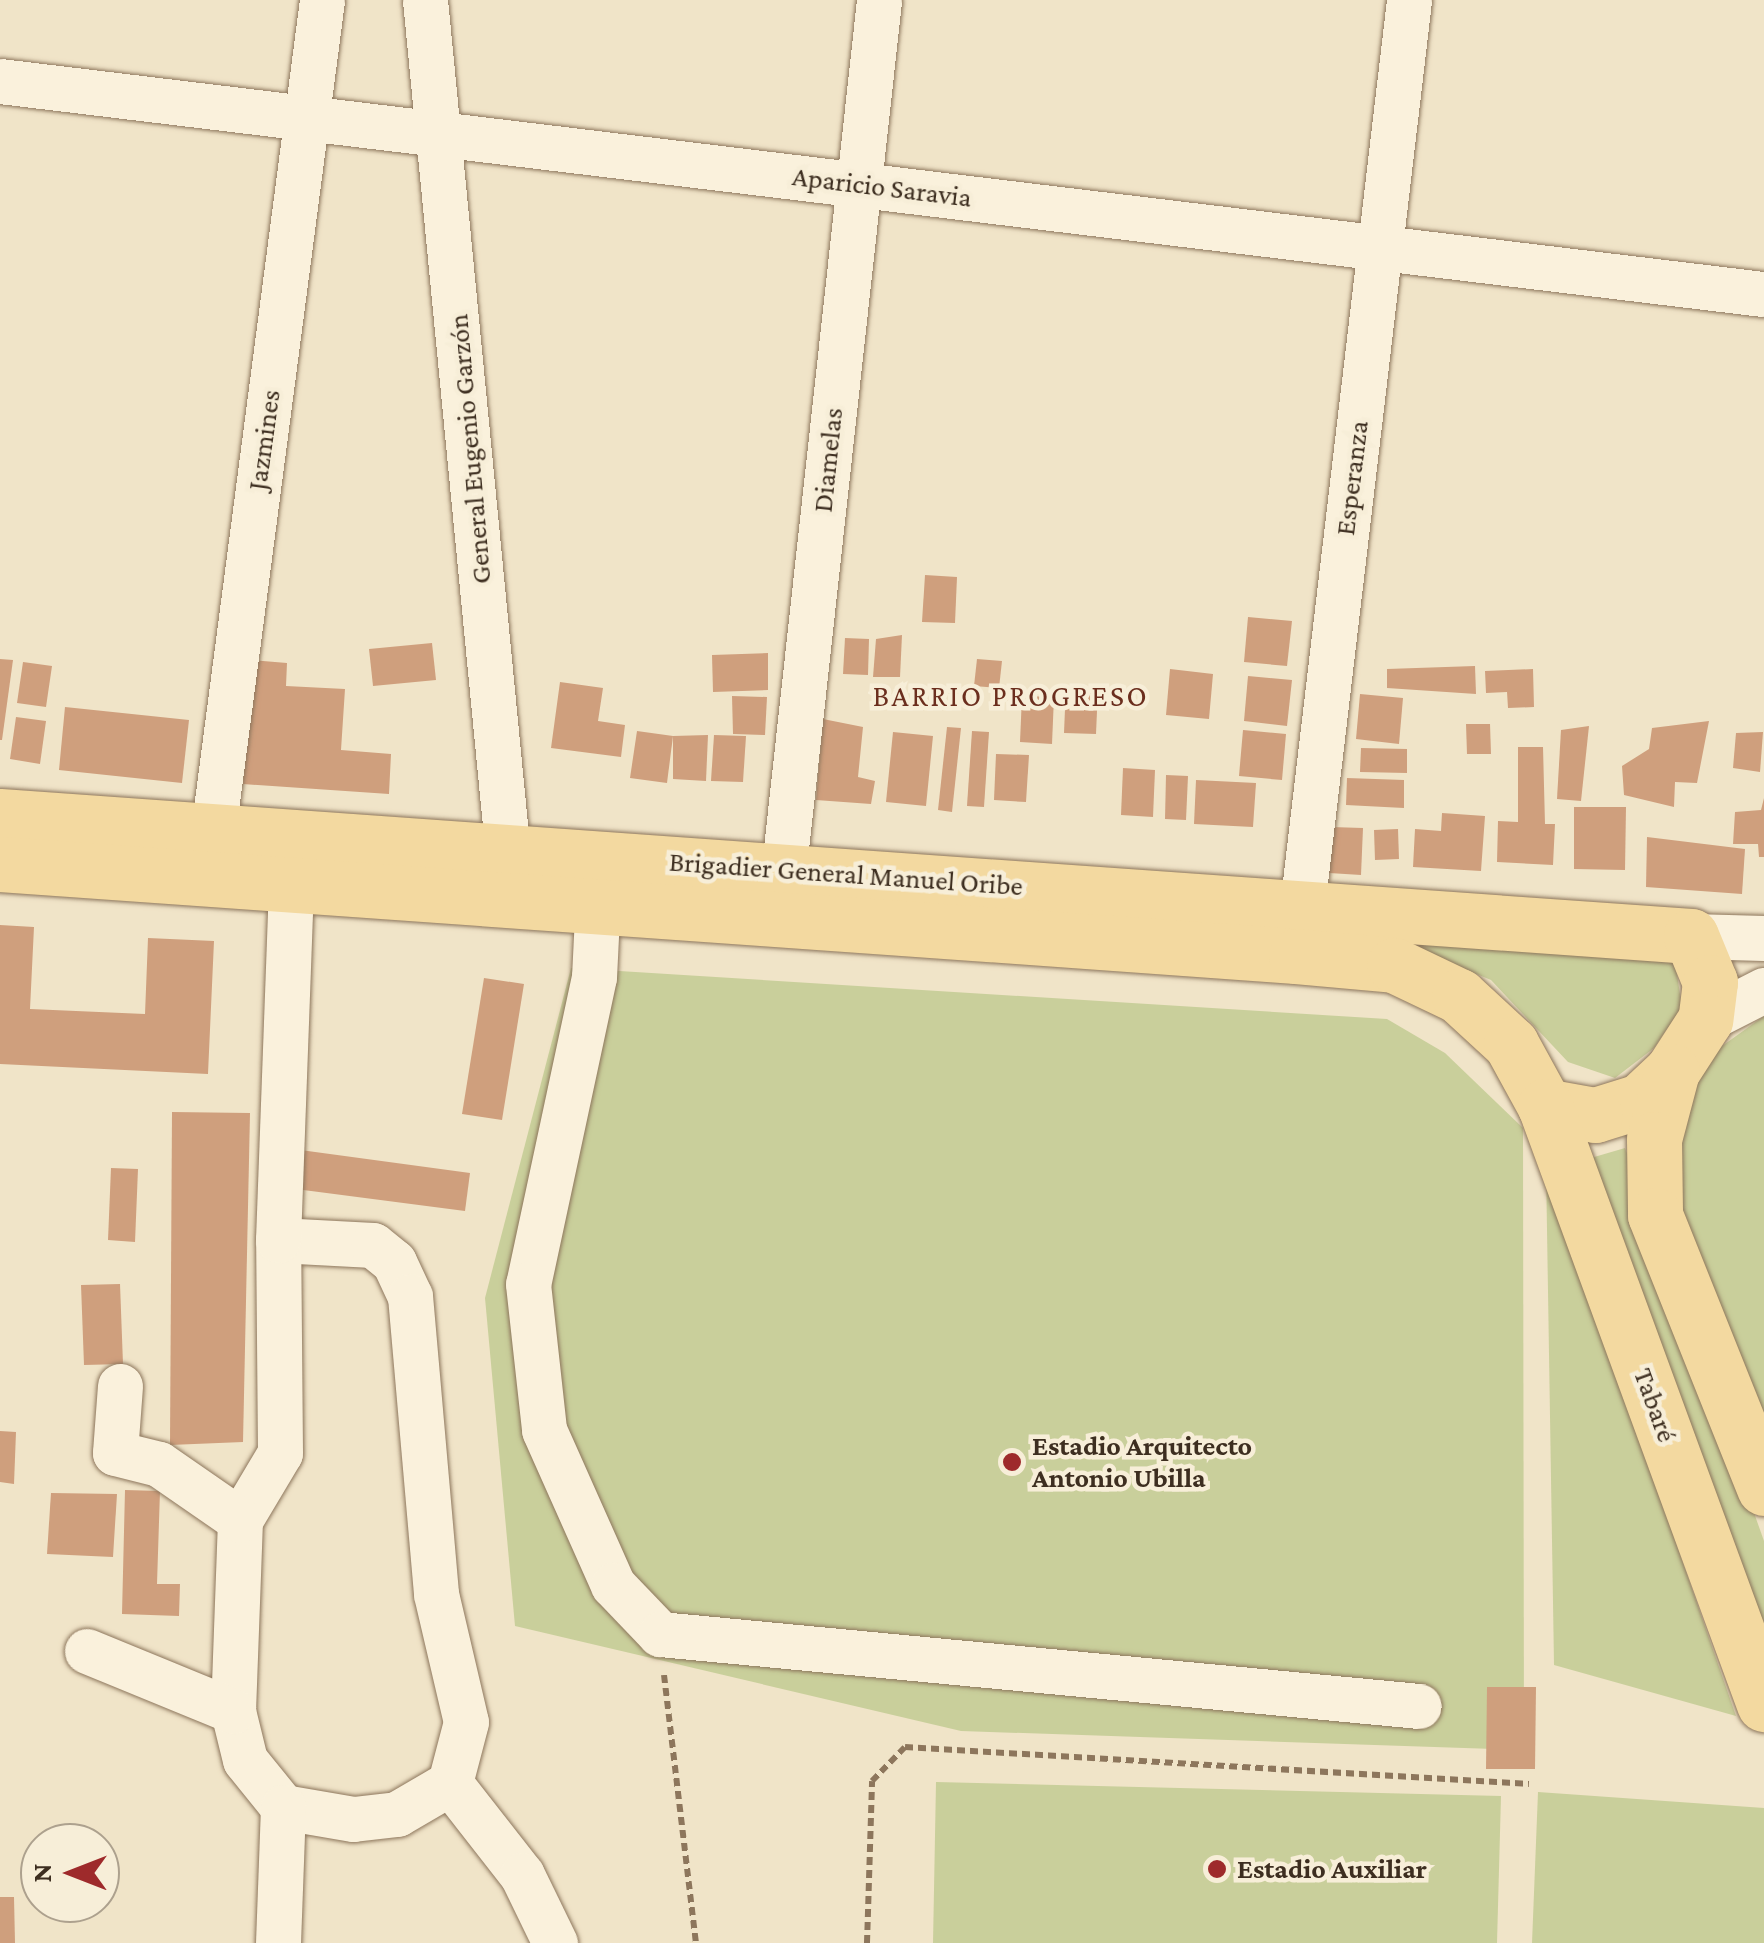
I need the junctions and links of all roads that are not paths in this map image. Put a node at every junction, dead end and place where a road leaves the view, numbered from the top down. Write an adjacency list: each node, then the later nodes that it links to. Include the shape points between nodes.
1 (322, 0): 6 (street, Jazmines)
2 (425, 0): 7 (street, General Eugenio Garzón)
3 (879, 0): 8 (street, Diamelas)
4 (1409, 0): 9 (street, Esperanza)
5 (0, 82): 6 (street, Aparicio Saravia)
6 (308, 120): 7 (street, Aparicio Saravia); 12 (street, Jazmines)
7 (439, 134): 8 (street, Aparicio Saravia); 15 (street, General Eugenio Garzón)
8 (859, 185): 9 (street, Aparicio Saravia); 17 (street, Diamelas)
9 (1379, 245): 10 (street, Aparicio Saravia); 18 (street, Esperanza)
10 (1764, 294)
11 (0, 816): 12 (main road, Brigadier General Manuel Oribe)
12 (210, 854): 13 (main road, Brigadier General Manuel Oribe); 14 (main road, Brigadier General Manuel Oribe)
13 (292, 860): 15 (main road, Brigadier General Manuel Oribe); 25 (street)
14 (0, 864)
15 (510, 874): 16 (main road, Brigadier General Manuel Oribe)
16 (598, 881): 17 (main road, Brigadier General Manuel Oribe); 31 (street, via 594,977 528,1284 544,1430 613,1586 660,1634)
17 (781, 895): 18 (main road, Brigadier General Manuel Oribe)
18 (1300, 931): 19 (main road, Brigadier General Manuel Oribe); 24 (main road, Brigadier General Manuel Oribe, via 1459,996 1511,1044)
19 (1691, 936): 20 (street); 22 (main road, via 1710,982)
20 (1764, 938)
21 (1764, 990): 22 (street)
22 (1705, 1020): 23 (main road)
23 (1672, 1071): 24 (main road, via 1640,1101 1594,1115); 27 (main road, via 1654,1139 1655,1215)
24 (1545, 1106): 30 (main road, Tabaré)
25 (278, 1240): 28 (street, via 280,1453); 33 (street, via 374,1245 394,1262 410,1296 436,1594 466,1722)
26 (120, 1386): 28 (street, via 115,1453 159,1464)
27 (1764, 1488)
28 (240, 1520): 32 (street)
29 (87, 1651): 32 (street)
30 (1764, 1704)
31 (1419, 1706)
32 (233, 1711): 34 (street, via 245,1760)
33 (450, 1782): 34 (street, via 397,1814 353,1819); 36 (street, via 522,1875)
34 (283, 1807): 35 (street)
35 (278, 1943)
36 (555, 1943)

